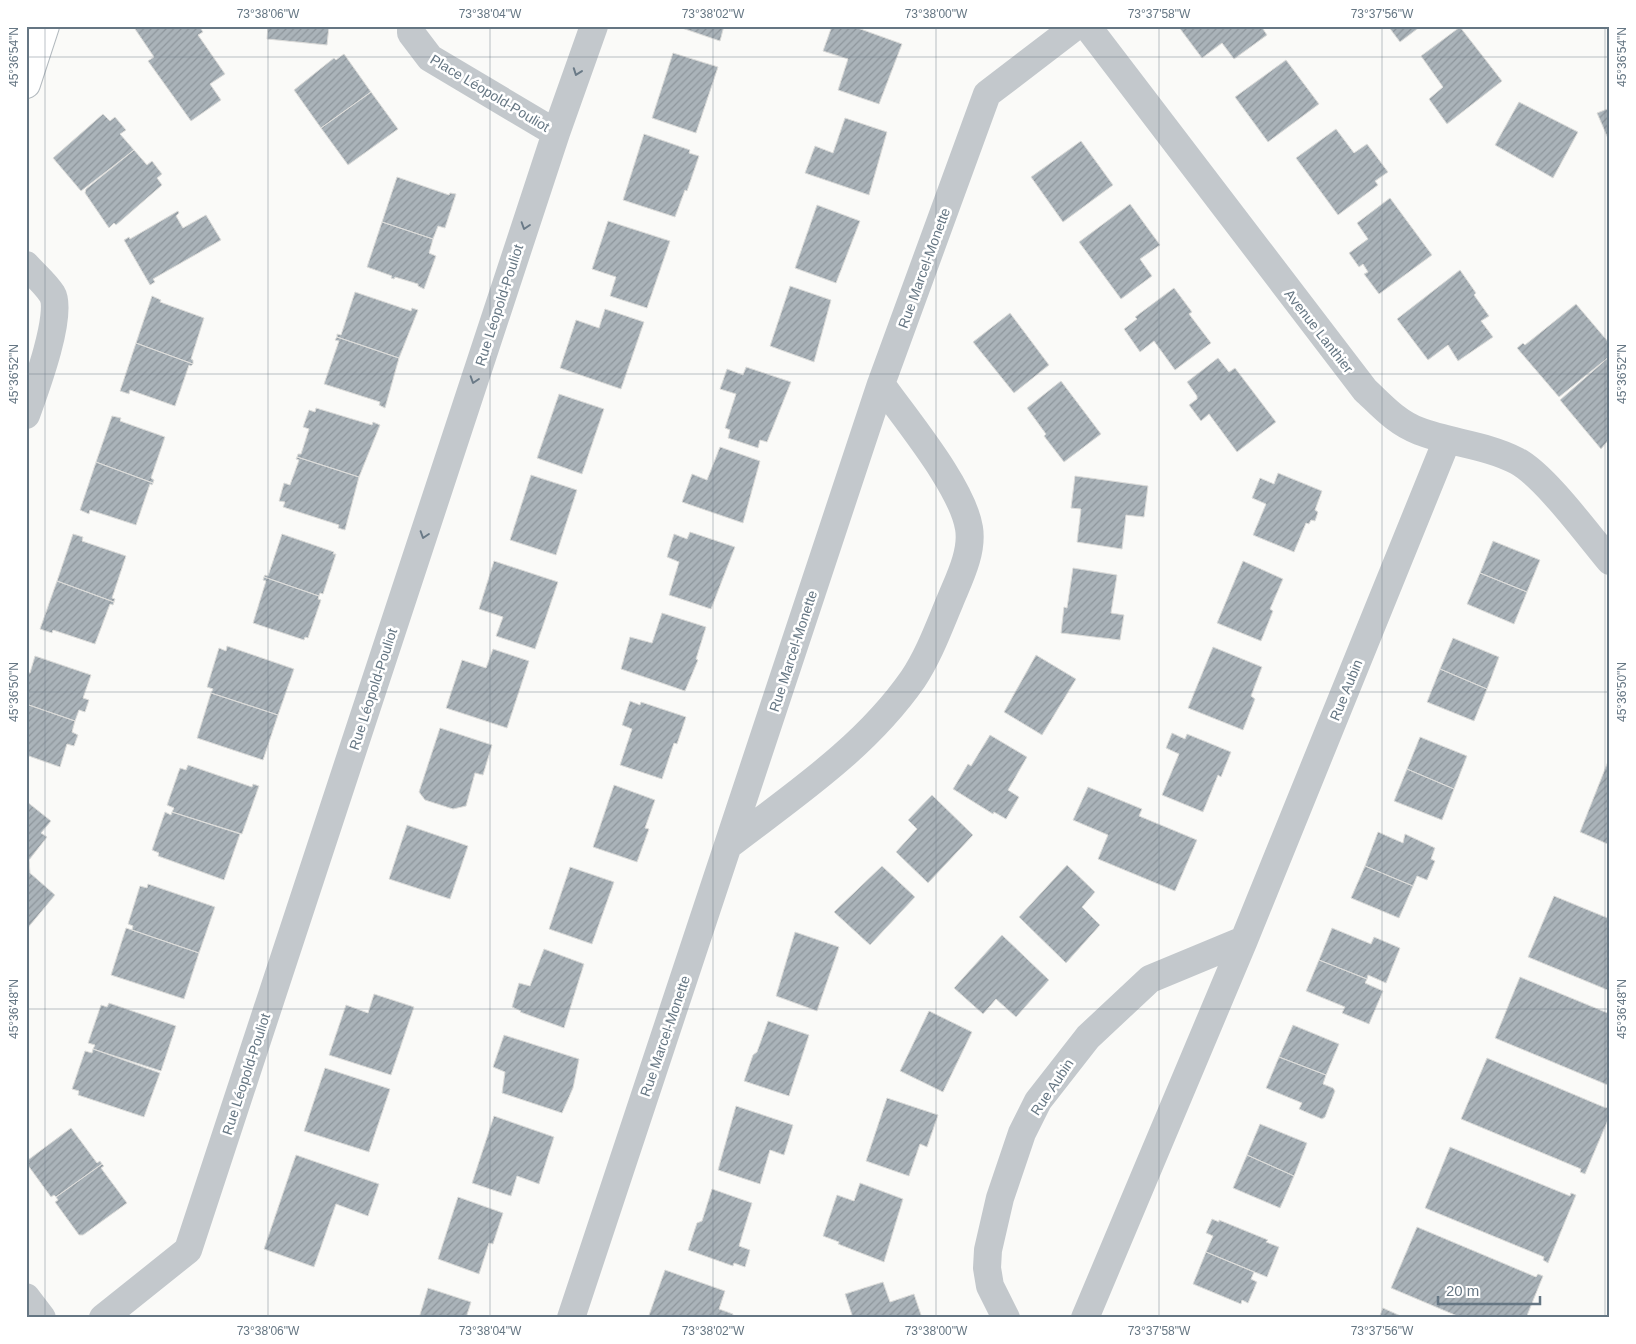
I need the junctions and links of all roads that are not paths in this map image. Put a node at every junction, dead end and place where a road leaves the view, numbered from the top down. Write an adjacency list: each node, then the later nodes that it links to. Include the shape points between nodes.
1 (45, 26): 6 (street)
2 (411, 26): 7 (street, Place Léopold-Pouliot, via 411,33 430,58)
3 (594, 26): 7 (street, Rue Léopold-Pouliot, one-way to 7)
4 (1076, 26): 9 (street, Rue Marcel-Monette, via 987,94)
5 (1087, 26): 11 (street, Avenue Lanthier, via 1365,390 1392,417 1418,431)
6 (26, 84)
7 (556, 133): 17 (street, Rue Léopold-Pouliot, one-way to 17, via 188,1250)
8 (26, 265): 10 (street, via 53,296 54,308 48,348)
9 (881, 384): 13 (street, Rue Marcel-Monette); 13 (street, via 949,480 964,512 970,529 963,569 914,678 886,713 857,745 824,773)
10 (26, 415)
11 (1447, 440): 12 (street, Avenue Lanthier, via 1518,461 1534,474); 14 (street, Rue Aubin)
12 (1610, 561)
13 (729, 845): 18 (street, Rue Marcel-Monette)
14 (1244, 940): 19 (street, Rue Aubin, via 1150,979 1088,1037 1038,1102 1022,1134 1002,1190 988,1250 990,1286); 20 (street, Rue Aubin)
15 (26, 1297): 16 (street)
16 (42, 1318)
17 (103, 1318)
18 (571, 1318)
19 (1006, 1318)
20 (1085, 1318)

